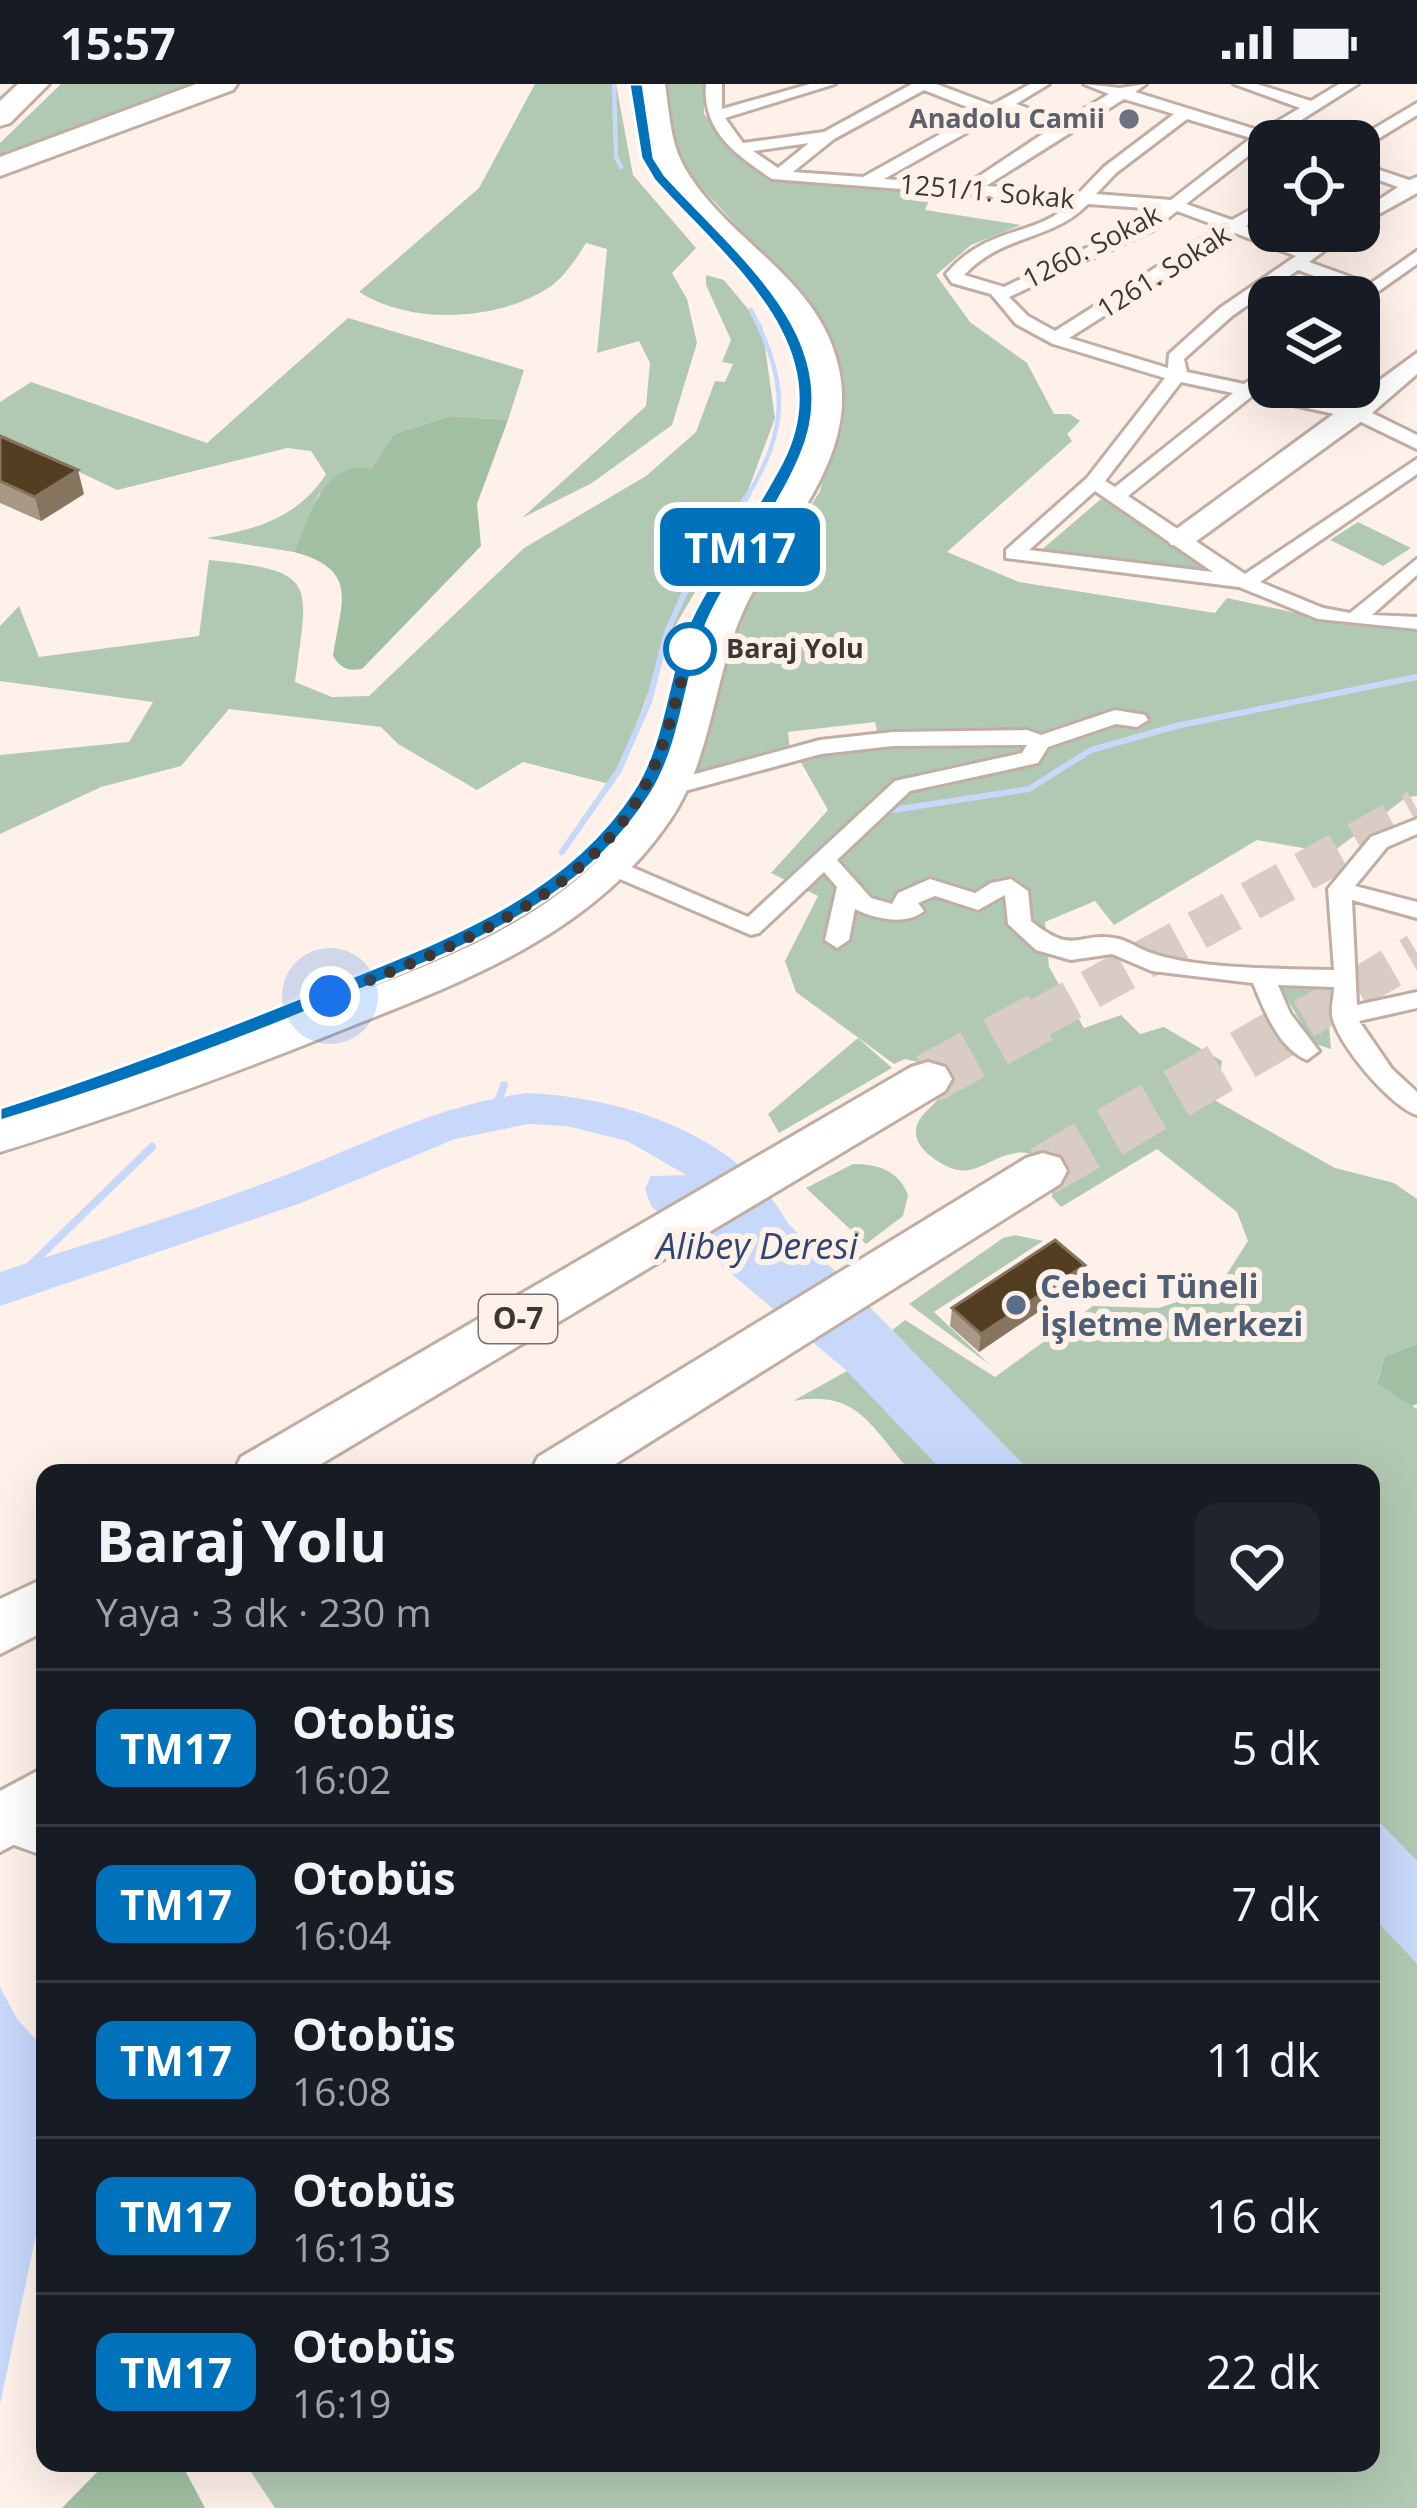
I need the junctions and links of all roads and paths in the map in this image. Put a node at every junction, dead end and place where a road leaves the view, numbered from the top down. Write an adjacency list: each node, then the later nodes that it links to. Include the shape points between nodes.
1 (35, 84): 20 (highway)
2 (223, 84): 28 (highway)
3 (636, 84): 40 (main road, via 647,158)
4 (652, 84): 40 (main road, via 668,161)
5 (730, 84): 13 (street)
6 (827, 84): 19 (street)
7 (923, 84): 16 (street); 25 (street)
8 (1041, 84): 16 (street)
9 (1092, 84): 14 (street)
10 (1138, 84): 14 (street)
11 (1242, 84): 15 (street)
12 (1350, 84): 15 (street, 1260. Sokak)
13 (713, 89): 19 (street)
14 (1122, 93): 18 (street); 22 (street)
15 (1313, 107): 21 (street, 1260. Sokak)
16 (999, 108): 22 (street); 31 (street)
17 (1417, 108): 24 (street)
18 (1185, 113): 23 (street); 35 (street)
19 (713, 116): 26 (street)
20 (0, 117)
21 (1296, 120)
22 (1067, 127): 33 (street)
23 (1248, 132)
24 (1380, 132)
25 (828, 136): 26 (street); 30 (street)
26 (738, 148): 30 (street)
27 (1248, 154): 34 (street, 1260. Sokak)
28 (0, 167)
29 (1380, 174): 32 (street)
30 (778, 176): 31 (street, 1251/1. Sokak)
31 (868, 182): 33 (street, 1251/1. Sokak)
32 (1415, 185): 37 (street)
33 (971, 189): 35 (street, 1251/1. Sokak)
34 (1183, 199): 35 (street, 1251/1. Sokak); 36 (street); 39 (street, 1251/1. Sokak); 48 (street, 1260. Sokak, via 1109,245)
35 (1083, 201): 48 (street, via 1063,220 987,246 955,274)
36 (1248, 207)
37 (1380, 207)
38 (1248, 219): 39 (street, 1261. Sokak)
39 (1238, 226): 43 (street, 1251/1. Sokak); 49 (street, 1261. Sokak)
40 (731, 250): 69 (main road, via 791,298 812,328 826,411 816,452 723,616); 72 (main road, via 800,348 804,428 701,616 659,756)
41 (1312, 252): 43 (street)
42 (1417, 256): 45 (street)
43 (1302, 259): 44 (street, 1251/1. Sokak); 51 (street, via 1175,358)
44 (1332, 276)
45 (1389, 277): 46 (street); 47 (street)
46 (1380, 284)
47 (1417, 287)
48 (1004, 292): 49 (street, 1260. Sokak, via 998,296 1007,311)
49 (1056, 338): 51 (street, 1260. Sokak)
50 (1417, 362): 55 (street)
51 (1178, 374): 52 (street, 1260. Sokak); 58 (street)
52 (1248, 389)
53 (1248, 390): 59 (street)
54 (1338, 408): 55 (street, 1260. Sokak)
55 (1357, 412): 56 (street, 1260. Sokak); 60 (street)
56 (1417, 443)
57 (1417, 465): 64 (street)
58 (1094, 482): 59 (street); 61 (street)
59 (1116, 496): 60 (street)
60 (1181, 539): 64 (street)
61 (1013, 554): 63 (street); 64 (street)
62 (1417, 565): 65 (street)
63 (990, 567)
64 (1247, 582): 65 (street)
65 (1354, 620): 66 (street)
66 (1417, 622)
67 (1137, 721): 68 (street, via 1115,718)
68 (1040, 742): 69 (street, via 820,747); 71 (street, via 1030,758 903,786)
69 (670, 788): 72 (main road)
70 (1417, 826): 73 (street, via 1379,842)
71 (821, 859): 72 (street, via 751,927); 74 (street, via 837,868)
72 (600, 863): 84 (main road, via 416,961 151,1067); 85 (main road, via 524,933 429,979 156,1087)
73 (1340, 889): 75 (street); 78 (street)
74 (847, 890): 76 (street); 77 (street, via 865,906 897,912 912,911 906,898 930,887 978,902 1011,887 1020,924 1045,944 1071,952 1115,946 1152,963)
75 (1417, 910)
76 (837, 940)
77 (1262, 976): 78 (street); 81 (street, via 1279,1016)
78 (1347, 979): 80 (street)
79 (1417, 1000): 80 (street)
80 (1344, 1016): 83 (street, via 1383,1075)
81 (1307, 1051)
82 (928, 1078): 87 (highway, O-7)
83 (1417, 1106)
84 (0, 1114)
85 (0, 1136)
86 (1043, 1171): 88 (highway)
87 (275, 1464)
88 (571, 1464)
89 (36, 1607): 90 (highway)
90 (0, 1629)
91 (36, 1801): 92 (highway)
92 (0, 1824): 93 (street)
93 (36, 1838)

